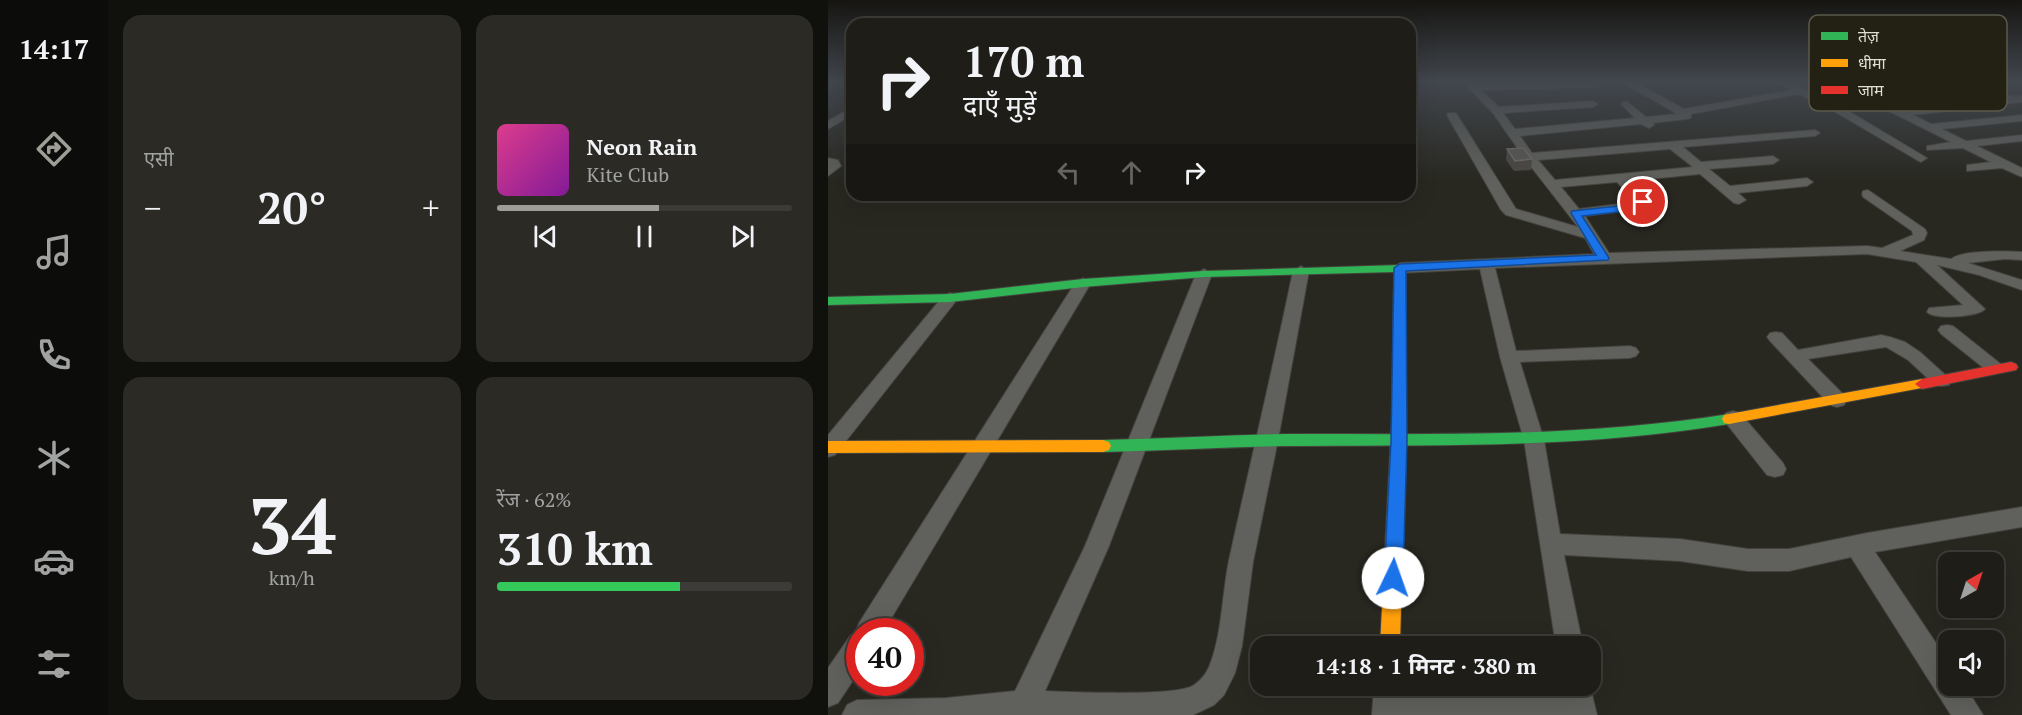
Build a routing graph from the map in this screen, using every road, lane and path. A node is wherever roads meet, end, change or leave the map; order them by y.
1 (844, 115) edge
2 (1452, 115) dead end
3 (1500, 115) edge
4 (1638, 115) edge
5 (1687, 115) edge
6 (1849, 115) edge
7 (1905, 115) edge
8 (2022, 118) edge
9 (1644, 121) junction
10 (828, 126) edge
11 (1929, 127) junction
12 (1512, 133) junction
13 (1815, 133) dead end
14 (2022, 138) edge
15 (1964, 144) junction
16 (1673, 145) junction
17 (1931, 148) dead end
18 (1529, 157) junction
19 (1921, 158) dead end
20 (1773, 160) dead end
21 (828, 162) edge
22 (2022, 162) edge
23 (2003, 164) junction
24 (1702, 168) junction
25 (1971, 168) dead end
26 (828, 172) edge
27 (2022, 173) edge
28 (1620, 178) junction
29 (1807, 182) dead end
30 (1552, 184) junction
31 (1727, 190) junction
32 (1868, 194) dead end
33 (1739, 200) dead end
34 (1576, 213) junction
35 (1589, 235) junction
36 (1887, 251) junction
37 (2022, 256) edge
38 (1919, 257) junction
39 (1604, 258) junction
40 (1944, 262) junction
41 (1487, 265) junction
42 (1400, 268) junction
43 (1301, 271) junction
44 (1204, 274) junction
45 (1083, 283) junction
46 (2022, 285) edge
47 (950, 298) junction
48 (829, 302) edge
49 (1935, 312) dead end
50 (1947, 330) dead end
51 (1776, 337) dead end
52 (1630, 352) dead end
53 (1795, 356) junction
54 (1509, 357) junction
55 (2004, 368) joint
56 (1942, 380) junction
57 (1837, 400) junction
58 (1733, 418) junction
59 (1268, 440) junction
60 (1534, 440) junction
61 (1399, 441) junction
62 (982, 445) junction
63 (1134, 446) junction
64 (829, 448) edge
65 (1775, 469) dead end
66 (2022, 517) edge
67 (1550, 544) junction
68 (1857, 546) junction
69 (877, 618) edge
70 (1390, 636) edge
71 (1567, 636) edge
72 (846, 666) edge
73 (828, 693) edge
74 (1388, 702) edge
75 (1579, 703) edge
76 (1024, 705) junction
77 (1095, 712) edge
78 (857, 715) edge
79 (1968, 715) edge

1 - 10 street
2 - 35 street
3 - 12 street
4 - 9 street
5 - 9 street
6 - 19 street
7 - 11 street
8 - 11 street
9 - 12 street
9 - 16 street
11 - 15 street
12 - 18 street
13 - 16 street
14 - 15 street
15 - 17 street
15 - 23 street
16 - 18 street
16 - 24 street
18 - 30 street
20 - 24 street
21 - 26 street
22 - 23 street
23 - 25 street
23 - 27 street
24 - 28 street
24 - 31 street
28 - 30 street
28 - 34 street
29 - 31 street
30 - 34 street
31 - 33 street
32 - 36 street
34 - 35 street
35 - 39 street
36 - 38 street
36 - 39 street
37 - 40 street
38 - 40 street
38 - 49 street
39 - 41 street
40 - 46 street
41 - 42 street
41 - 54 street
42 - 43 street
42 - 61 street
43 - 44 street
43 - 59 street
44 - 45 street
44 - 63 street
45 - 47 street
45 - 62 street
47 - 48 street
47 - 64 street
50 - 55 street
51 - 53 street
52 - 54 street
53 - 56 street
53 - 57 street
54 - 60 street
55 - 56 street
56 - 57 street
57 - 58 street
58 - 60 street
58 - 65 street
59 - 61 street
59 - 63 street
59 - 77 street
60 - 61 street
60 - 67 street
61 - 70 street
62 - 63 street
62 - 64 street
62 - 69 street
63 - 76 street
66 - 68 street
67 - 68 street
67 - 71 street
68 - 79 street
72 - 73 street
74 - 75 street
76 - 77 street
76 - 78 street

